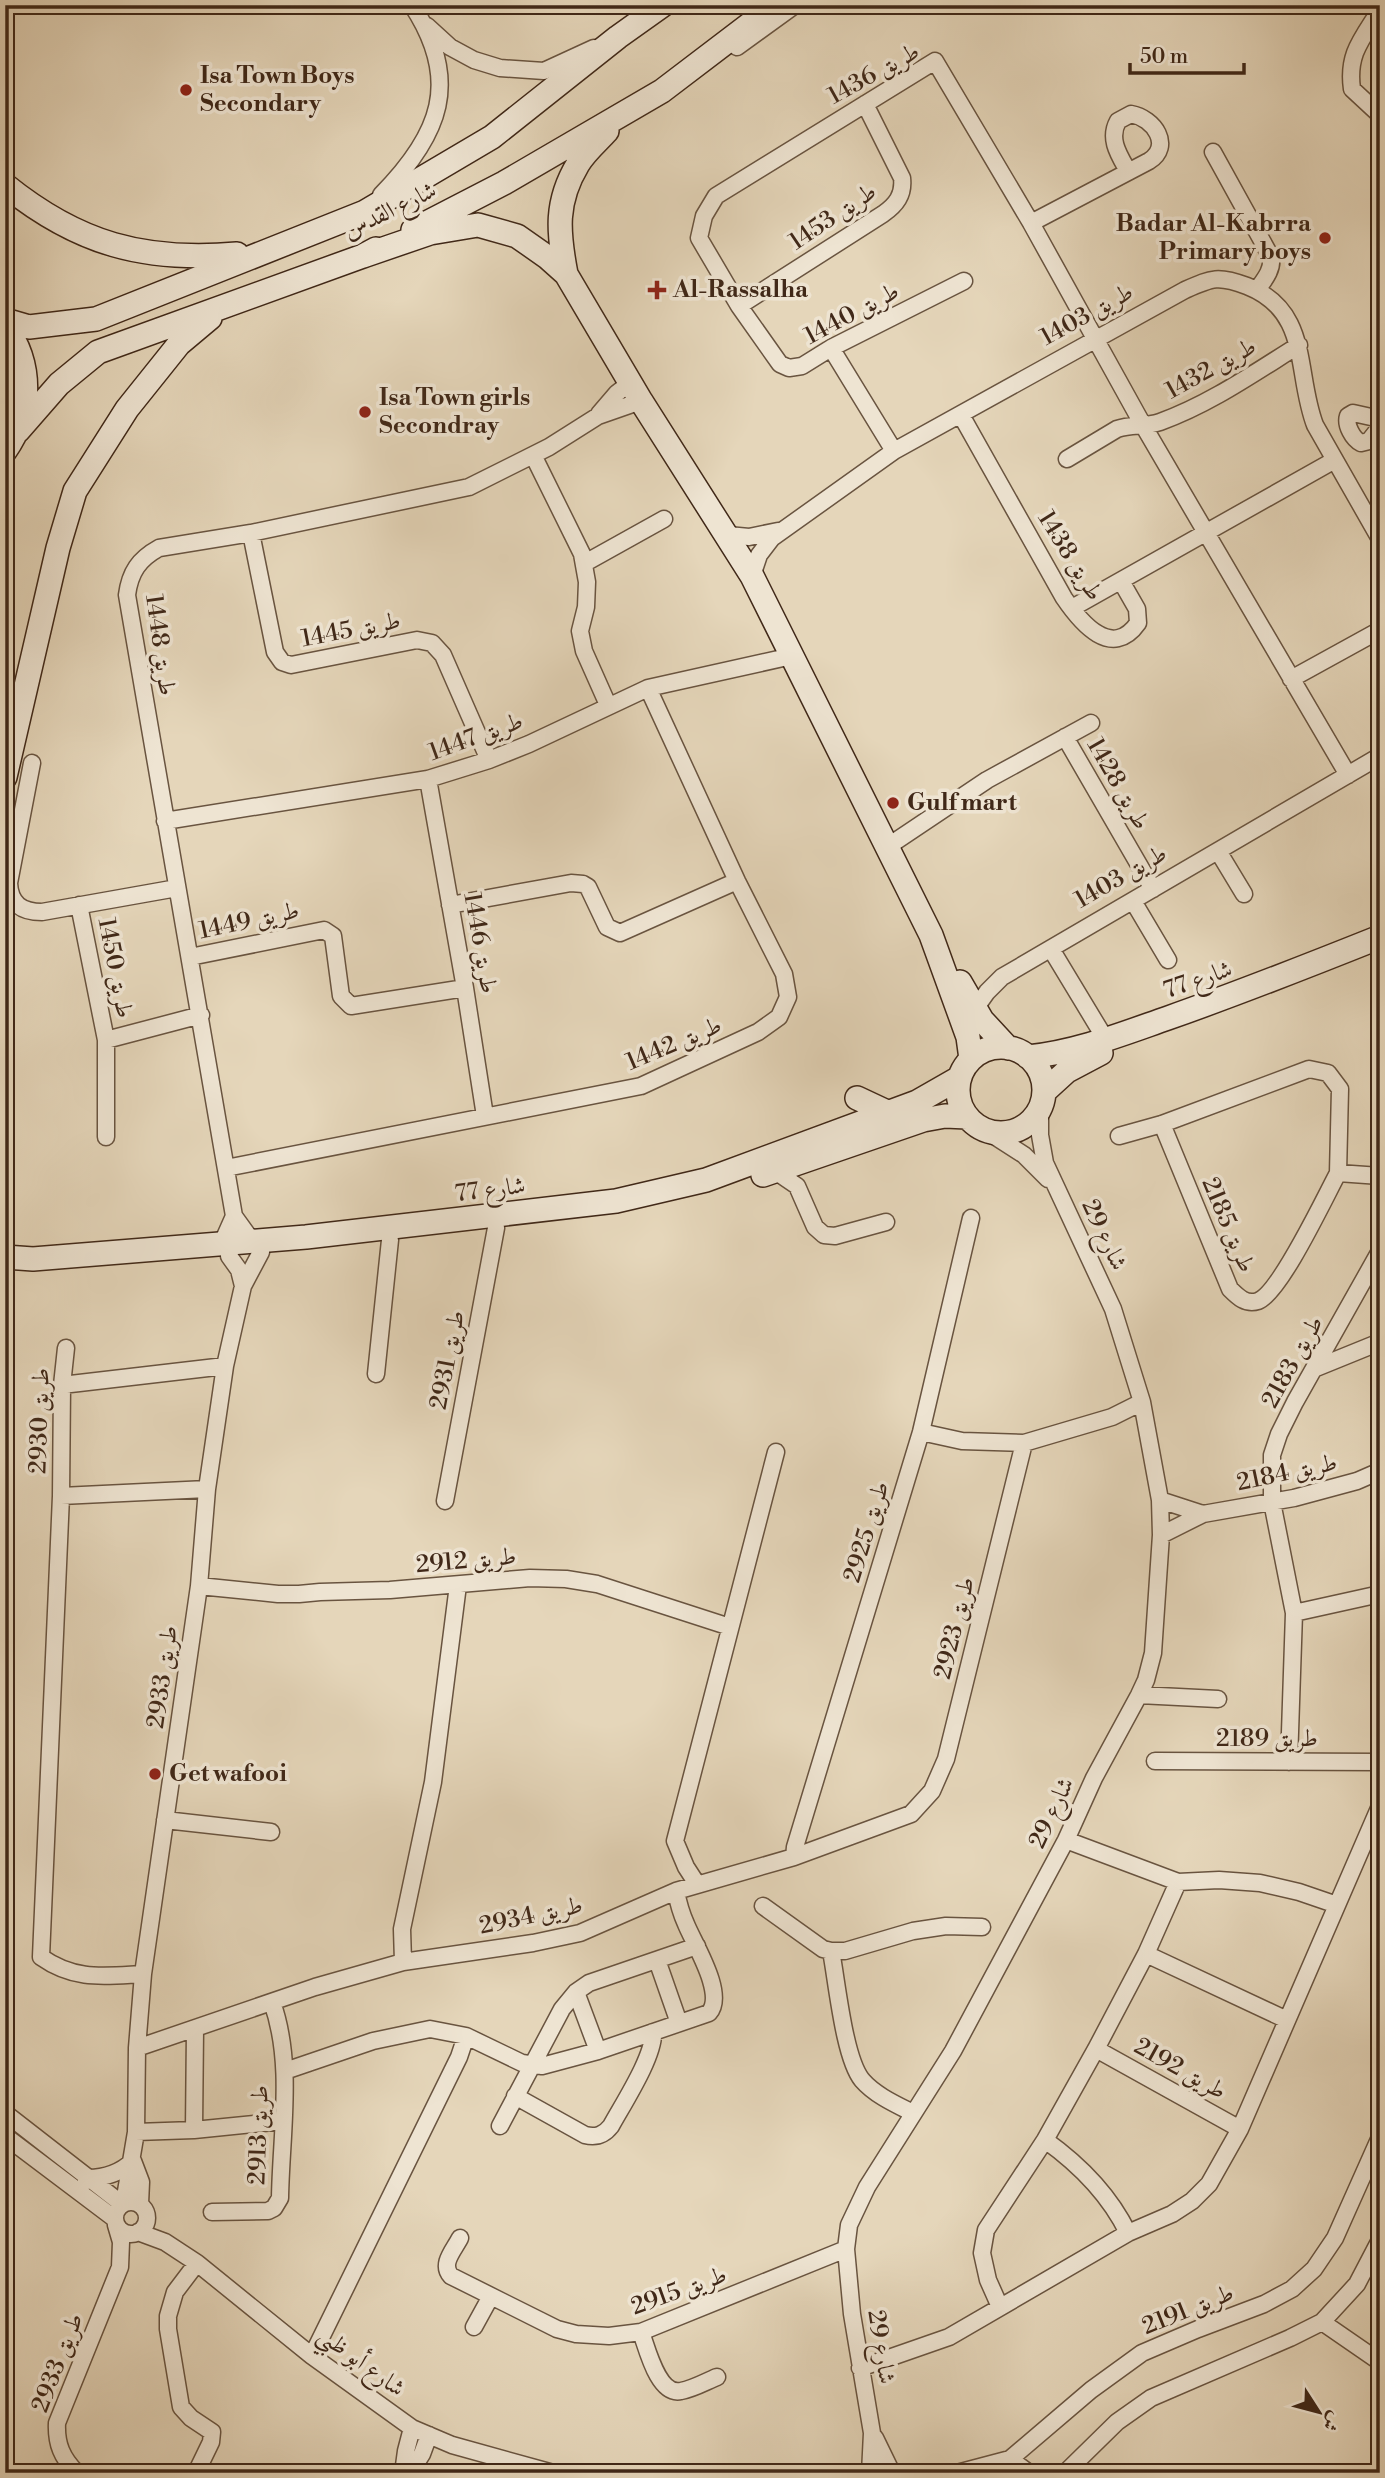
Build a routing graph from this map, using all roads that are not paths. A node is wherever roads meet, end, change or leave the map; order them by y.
1 (412, 5) edge
2 (663, 5) edge
3 (775, 5) edge
4 (795, 5) edge
5 (1380, 10) edge
6 (425, 25) junction
7 (618, 37) junction
8 (705, 59) junction
9 (864, 104) junction
10 (622, 114) junction
11 (1380, 115) edge
12 (1213, 152) dead end
13 (1128, 171) dead end
14 (5, 185) edge
15 (365, 212) junction
16 (1031, 223) junction
17 (699, 238) joint
18 (278, 245) junction
19 (363, 256) junction
20 (566, 274) junction
21 (964, 281) dead end
22 (1257, 290) junction
23 (739, 306) junction
24 (222, 308) junction
25 (5, 320) edge
26 (5, 326) edge
27 (1097, 340) junction
28 (1299, 345) junction
29 (831, 348) junction
30 (635, 392) junction
31 (961, 415) junction
32 (1380, 419) edge
33 (1143, 425) junction
34 (1380, 427) edge
35 (18, 431) junction
36 (5, 451) edge
37 (894, 451) junction
38 (533, 455) junction
39 (1067, 459) dead end
40 (1334, 461) junction
41 (664, 519) dead end
42 (781, 530) junction
43 (251, 533) junction
44 (1206, 533) junction
45 (728, 535) junction
46 (1380, 539) edge
47 (584, 563) junction
48 (752, 576) junction
49 (1121, 581) junction
50 (1072, 608) junction
51 (1380, 629) edge
52 (792, 656) junction
53 (1291, 679) junction
54 (648, 688) junction
55 (608, 705) junction
56 (1091, 723) dead end
57 (1065, 737) junction
58 (489, 760) junction
59 (1378, 761) edge
60 (32, 764) dead end
61 (1348, 775) junction
62 (5, 777) edge
63 (428, 779) junction
64 (165, 821) junction
65 (887, 847) junction
66 (1218, 851) junction
67 (737, 881) junction
68 (177, 888) junction
69 (1153, 889) junction
70 (1244, 894) dead end
71 (1133, 901) junction
72 (79, 905) junction
73 (450, 905) junction
74 (931, 935) junction
75 (1380, 937) edge
76 (1051, 949) junction
77 (1380, 953) edge
78 (190, 957) junction
79 (1168, 960) dead end
80 (1002, 977) junction
81 (960, 982) junction
82 (465, 988) junction
83 (975, 1009) junction
84 (201, 1015) junction
85 (106, 1040) junction
86 (1106, 1040) junction
87 (1018, 1052) junction
88 (965, 1069) junction
89 (857, 1098) dead end
90 (1042, 1099) junction
91 (889, 1113) junction
92 (485, 1116) junction
93 (976, 1124) junction
94 (1162, 1124) junction
95 (1119, 1136) dead end
96 (106, 1137) dead end
97 (807, 1161) junction
98 (226, 1168) junction
99 (775, 1171) junction
100 (1338, 1173) junction
101 (1380, 1176) edge
102 (797, 1186) junction
103 (1056, 1189) junction
104 (234, 1216) junction
105 (971, 1218) dead end
106 (886, 1222) dead end
107 (496, 1228) junction
108 (390, 1240) junction
109 (256, 1246) junction
110 (225, 1250) junction
111 (1380, 1251) edge
112 (5, 1257) edge
113 (5, 1272) edge
114 (243, 1286) junction
115 (1380, 1342) edge
116 (66, 1348) dead end
117 (225, 1366) junction
118 (1315, 1368) junction
119 (376, 1374) dead end
120 (62, 1385) junction
121 (1142, 1402) junction
122 (921, 1432) junction
123 (1024, 1443) junction
124 (776, 1452) dead end
125 (1380, 1471) edge
126 (207, 1489) junction
127 (61, 1496) junction
128 (1160, 1500) junction
129 (445, 1501) dead end
130 (1272, 1502) junction
131 (1203, 1514) junction
132 (1161, 1535) junction
133 (457, 1585) junction
134 (199, 1586) junction
135 (1380, 1594) edge
136 (1294, 1613) junction
137 (730, 1627) junction
138 (1139, 1695) junction
139 (1218, 1699) dead end
140 (1155, 1761) dead end
141 (1289, 1762) junction
142 (1380, 1764) edge
143 (1380, 1806) edge
144 (911, 1814) joint
145 (165, 1820) junction
146 (271, 1832) dead end
147 (1066, 1840) junction
148 (794, 1857) junction
149 (1178, 1882) junction
150 (697, 1884) junction
151 (676, 1891) junction
152 (1337, 1905) junction
153 (763, 1906) dead end
154 (982, 1927) dead end
155 (697, 1946) junction
156 (831, 1951) junction
157 (1146, 1954) junction
158 (657, 1960) junction
159 (403, 1962) junction
160 (143, 1974) junction
161 (576, 1992) junction
162 (272, 2002) junction
163 (1287, 2020) junction
164 (679, 2023) junction
165 (195, 2029) junction
166 (653, 2032) junction
167 (466, 2036) junction
168 (137, 2048) junction
169 (1097, 2049) junction
170 (598, 2051) junction
171 (530, 2065) junction
172 (285, 2071) junction
173 (515, 2096) junction
174 (5, 2113) edge
175 (913, 2113) junction
176 (283, 2121) junction
177 (500, 2126) dead end
178 (1240, 2129) junction
179 (194, 2130) junction
180 (136, 2132) junction
181 (5, 2136) edge
182 (1380, 2137) edge
183 (1045, 2140) junction
184 (133, 2161) junction
185 (83, 2184) junction
186 (123, 2211) junction
187 (212, 2212) dead end
188 (141, 2228) junction
189 (1128, 2233) junction
190 (460, 2238) dead end
191 (1380, 2240) edge
192 (846, 2249) junction
193 (197, 2263) junction
194 (120, 2267) junction
195 (491, 2296) junction
196 (1000, 2306) junction
197 (1322, 2322) junction
198 (474, 2327) dead end
199 (641, 2332) junction
200 (312, 2356) junction
201 (1380, 2362) edge
202 (860, 2368) junction
203 (717, 2378) dead end
204 (412, 2428) junction
205 (872, 2433) junction
206 (429, 2435) junction
207 (1010, 2459) junction
208 (495, 2466) edge
209 (77, 2473) edge
210 (196, 2473) edge
211 (403, 2473) edge
212 (410, 2473) edge
213 (553, 2473) edge
214 (870, 2473) edge
215 (892, 2473) edge
216 (957, 2473) edge
217 (1029, 2473) edge
218 (1065, 2473) edge

1 - 6 street
2 - 7 street, شارع القدس
3 - 8 street, شارع القدس
4 - 8 street
5 - 11 street
6 - 7 street
6 - 15 street
7 - 15 street, شارع القدس
8 - 10 street, شارع القدس
9 - 16 street, طريق 1436
9 - 17 street, طريق 1436
9 - 23 street, طريق 1453
10 - 19 street, شارع القدس
10 - 20 street
12 - 22 street
13 - 16 street
14 - 18 street
15 - 18 street, شارع القدس
16 - 27 street, طريق 1436
17 - 23 street, طريق 1440
18 - 25 street, شارع القدس
19 - 20 street
19 - 24 street, شارع القدس
20 - 30 street
21 - 29 street, طريق 1440
22 - 27 street, طريق 1403
22 - 28 street, طريق 1403
23 - 29 street, طريق 1440
24 - 35 street, شارع القدس
24 - 62 street
26 - 35 street
27 - 31 street, طريق 1403
27 - 33 street, طريق 1436
28 - 33 street, طريق 1432
28 - 40 street, طريق 1403
29 - 37 street
30 - 38 street, طريق 1448
30 - 45 street
31 - 37 street, طريق 1403
31 - 50 street, طريق 1438
32 - 34 street
33 - 39 street, طريق 1432
33 - 44 street, طريق 1432
35 - 36 street
37 - 42 street, طريق 1403
38 - 43 street, طريق 1448
38 - 47 street
40 - 44 street
40 - 46 street, طريق 1403
41 - 47 street
42 - 45 street, طريق 1403
42 - 48 street, طريق 1403
43 - 58 street, طريق 1445
43 - 64 street, طريق 1448
44 - 49 street
44 - 53 street, طريق 1432
45 - 48 street
47 - 55 street
48 - 52 street
49 - 50 street
49 - 50 street, طريق 1438
51 - 53 street
52 - 54 street, طريق 1447
52 - 65 street
53 - 61 street, طريق 1432
54 - 55 street, طريق 1447
54 - 67 street, طريق 1442
55 - 58 street, طريق 1447
56 - 57 street
57 - 65 street
57 - 69 street, طريق 1428
58 - 63 street, طريق 1447
59 - 61 street, طريق 1403
60 - 72 street, طريق 1450
61 - 66 street, طريق 1403
63 - 64 street, طريق 1447
63 - 73 street, طريق 1446
64 - 68 street, طريق 1448
65 - 74 street
66 - 69 street, طريق 1403
66 - 70 street
67 - 73 street
67 - 92 street, طريق 1442
68 - 72 street, طريق 1450
68 - 78 street, طريق 1448
69 - 71 street, طريق 1403
71 - 76 street, طريق 1403
71 - 79 street
72 - 85 street, طريق 1450
73 - 82 street, طريق 1446
74 - 81 street
74 - 88 street
75 - 86 street, شارع 77
76 - 80 street, طريق 1403
76 - 86 street
77 - 90 street, شارع 77
78 - 82 street, طريق 1449
78 - 84 street, طريق 1448
80 - 81 street, طريق 1403
80 - 83 street, طريق 1403
81 - 83 street
82 - 92 street, طريق 1446
83 - 87 street
84 - 85 street, طريق 1450
84 - 98 street, طريق 1448
85 - 96 street, طريق 1450
86 - 87 street, شارع 77
87 - 88 street
87 - 90 street
88 - 91 street, شارع 77
88 - 93 street
89 - 91 street
90 - 93 street
90 - 103 street, شارع 29
91 - 109 street, شارع 77
92 - 98 street, طريق 1442
93 - 97 street, شارع 77
93 - 103 street, شارع 29
94 - 95 street, طريق 2185
94 - 100 street, طريق 2185
94 - 100 street, طريق 2185
97 - 99 street, شارع 77
97 - 102 street
98 - 104 street, طريق 1448
99 - 102 street
99 - 107 street, شارع 77
100 - 101 street
102 - 106 street
103 - 121 street, شارع 29
104 - 109 street, طريق 1448
104 - 110 street
105 - 122 street, طريق 2925
107 - 108 street, شارع 77
107 - 129 street, طريق 2931
108 - 109 street, شارع 77
108 - 119 street
109 - 110 street, شارع 77
109 - 114 street, طريق 2933
110 - 112 street, شارع 77
110 - 113 street, شارع 77
110 - 114 street
111 - 118 street, طريق 2183
114 - 117 street, طريق 2933
115 - 118 street
116 - 120 street, طريق 2930
117 - 120 street
117 - 126 street, طريق 2933
118 - 130 street, طريق 2183
120 - 127 street, طريق 2930
121 - 123 street
121 - 128 street, شارع 29
122 - 123 street
122 - 148 street, طريق 2925
123 - 144 street, طريق 2923
124 - 137 street
125 - 130 street, طريق 2184
126 - 127 street, طريق 2930
126 - 134 street, طريق 2933
127 - 160 street, طريق 2930
128 - 131 street, طريق 2184
128 - 132 street, شارع 29
130 - 131 street, طريق 2184
130 - 136 street, طريق 2183
131 - 132 street, طريق 2184
132 - 138 street, شارع 29
133 - 134 street, طريق 2912
133 - 137 street, طريق 2912
133 - 159 street
134 - 145 street, طريق 2933
135 - 136 street
136 - 141 street, طريق 2183
137 - 150 street
138 - 139 street
138 - 147 street, شارع 29
140 - 141 street, طريق 2189
141 - 142 street, طريق 2189
143 - 152 street, طريق 2192
144 - 148 street, طريق 2934
145 - 146 street
145 - 160 street, طريق 2933
147 - 149 street
147 - 175 street, شارع 29
148 - 150 street, طريق 2934
149 - 152 street
149 - 157 street, طريق 2192
150 - 151 street, طريق 2934
151 - 155 street
151 - 159 street, طريق 2934
152 - 163 street, طريق 2192
153 - 156 street
154 - 156 street
155 - 158 street
155 - 164 street
156 - 175 street
157 - 163 street
157 - 169 street, طريق 2192
158 - 161 street
158 - 164 street
159 - 162 street, طريق 2934
160 - 168 street, طريق 2933
161 - 170 street
161 - 171 street
162 - 165 street, طريق 2934
162 - 172 street, طريق 2913
163 - 178 street, طريق 2192
164 - 166 street
165 - 168 street, طريق 2934
165 - 179 street
166 - 170 street
166 - 173 street
167 - 171 street
167 - 172 street
167 - 200 street
168 - 180 street, طريق 2933
169 - 178 street, طريق 2192
169 - 183 street, طريق 2192
170 - 171 street
171 - 173 street
172 - 176 street, طريق 2913
173 - 177 street
174 - 185 street
175 - 192 street, شارع 29
176 - 179 street
176 - 187 street, طريق 2913
178 - 189 street, طريق 2192
179 - 180 street
180 - 184 street, طريق 2933
181 - 185 street
182 - 207 street, طريق 2191
183 - 189 street
183 - 196 street, طريق 2192
184 - 185 street
184 - 186 street, طريق 2933
185 - 186 street
186 - 188 street
186 - 188 street, شارع أبو ظبي
186 - 194 street, طريق 2933
188 - 193 street, شارع أبو ظبي
188 - 194 street, طريق 2933
189 - 196 street, طريق 2192
190 - 195 street, طريق 2915
191 - 197 street
192 - 199 street, طريق 2915
192 - 202 street, شارع 29
193 - 200 street, شارع أبو ظبي
193 - 210 street
194 - 209 street, طريق 2933
195 - 198 street
195 - 199 street, طريق 2915
196 - 202 street, طريق 2192
197 - 201 street
197 - 218 street
199 - 203 street
200 - 204 street, شارع أبو ظبي
202 - 205 street, شارع 29
204 - 206 street, شارع أبو ظبي
204 - 211 street
205 - 214 street, شارع 29
205 - 215 street, شارع 29
206 - 208 street, شارع أبو ظبي
206 - 212 street
207 - 216 street, طريق 2191
207 - 217 street
208 - 213 street, شارع أبو ظبي

